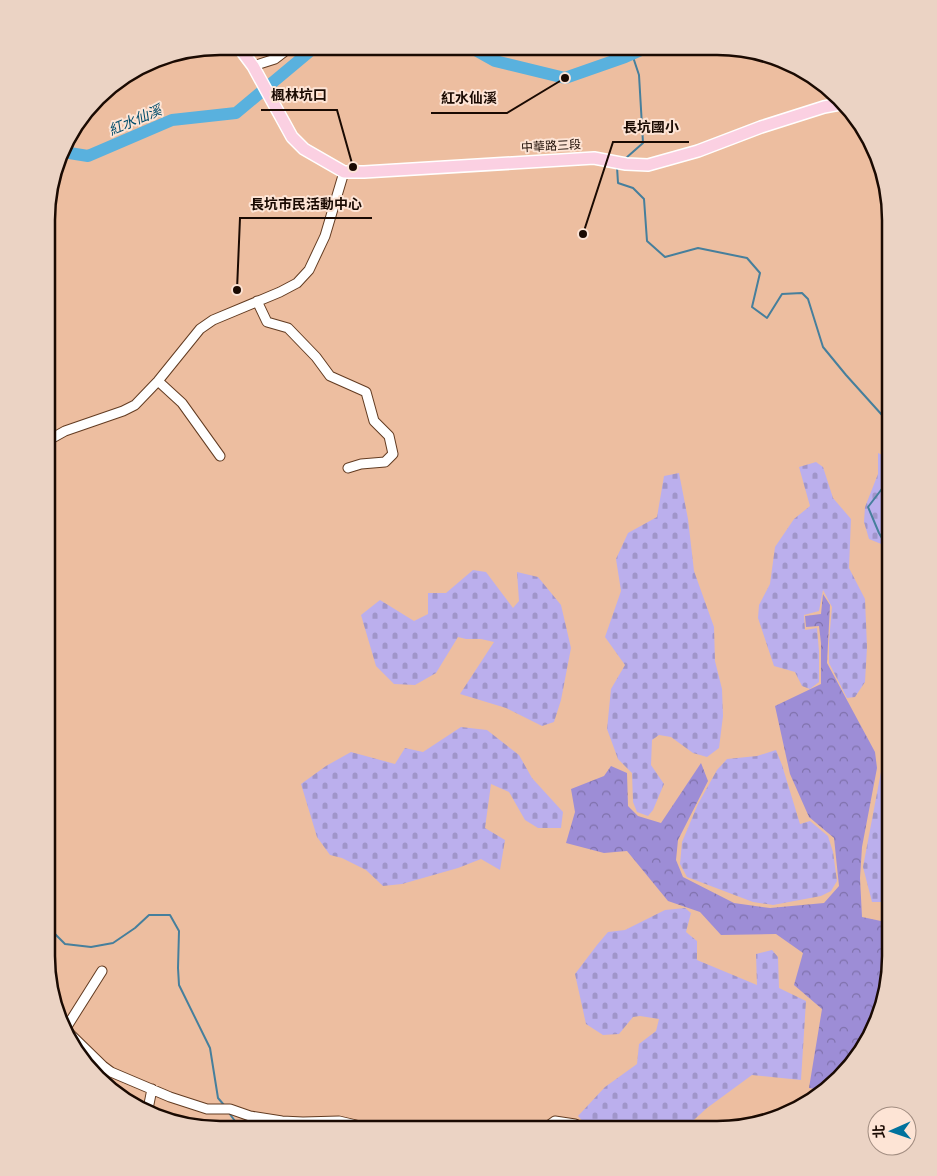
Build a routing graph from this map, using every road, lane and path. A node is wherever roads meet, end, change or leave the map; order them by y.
1 (245, 55) edge
2 (280, 55) edge
3 (254, 68) junction
4 (836, 105) edge
5 (344, 172) junction
6 (257, 301) junction
7 (158, 381) junction
8 (55, 436) edge
9 (220, 456) dead end
10 (348, 468) dead end
11 (102, 971) dead end
12 (70, 1023) edge
13 (81, 1044) edge
14 (152, 1089) junction
15 (149, 1104) edge
16 (290, 1121) edge

1 - 3 main road
2 - 3 street
3 - 5 main road
4 - 5 main road, 中華路三段
5 - 6 street
6 - 7 street
6 - 10 street
7 - 8 street
7 - 9 street
11 - 12 street
13 - 14 street
14 - 15 street
14 - 16 street

